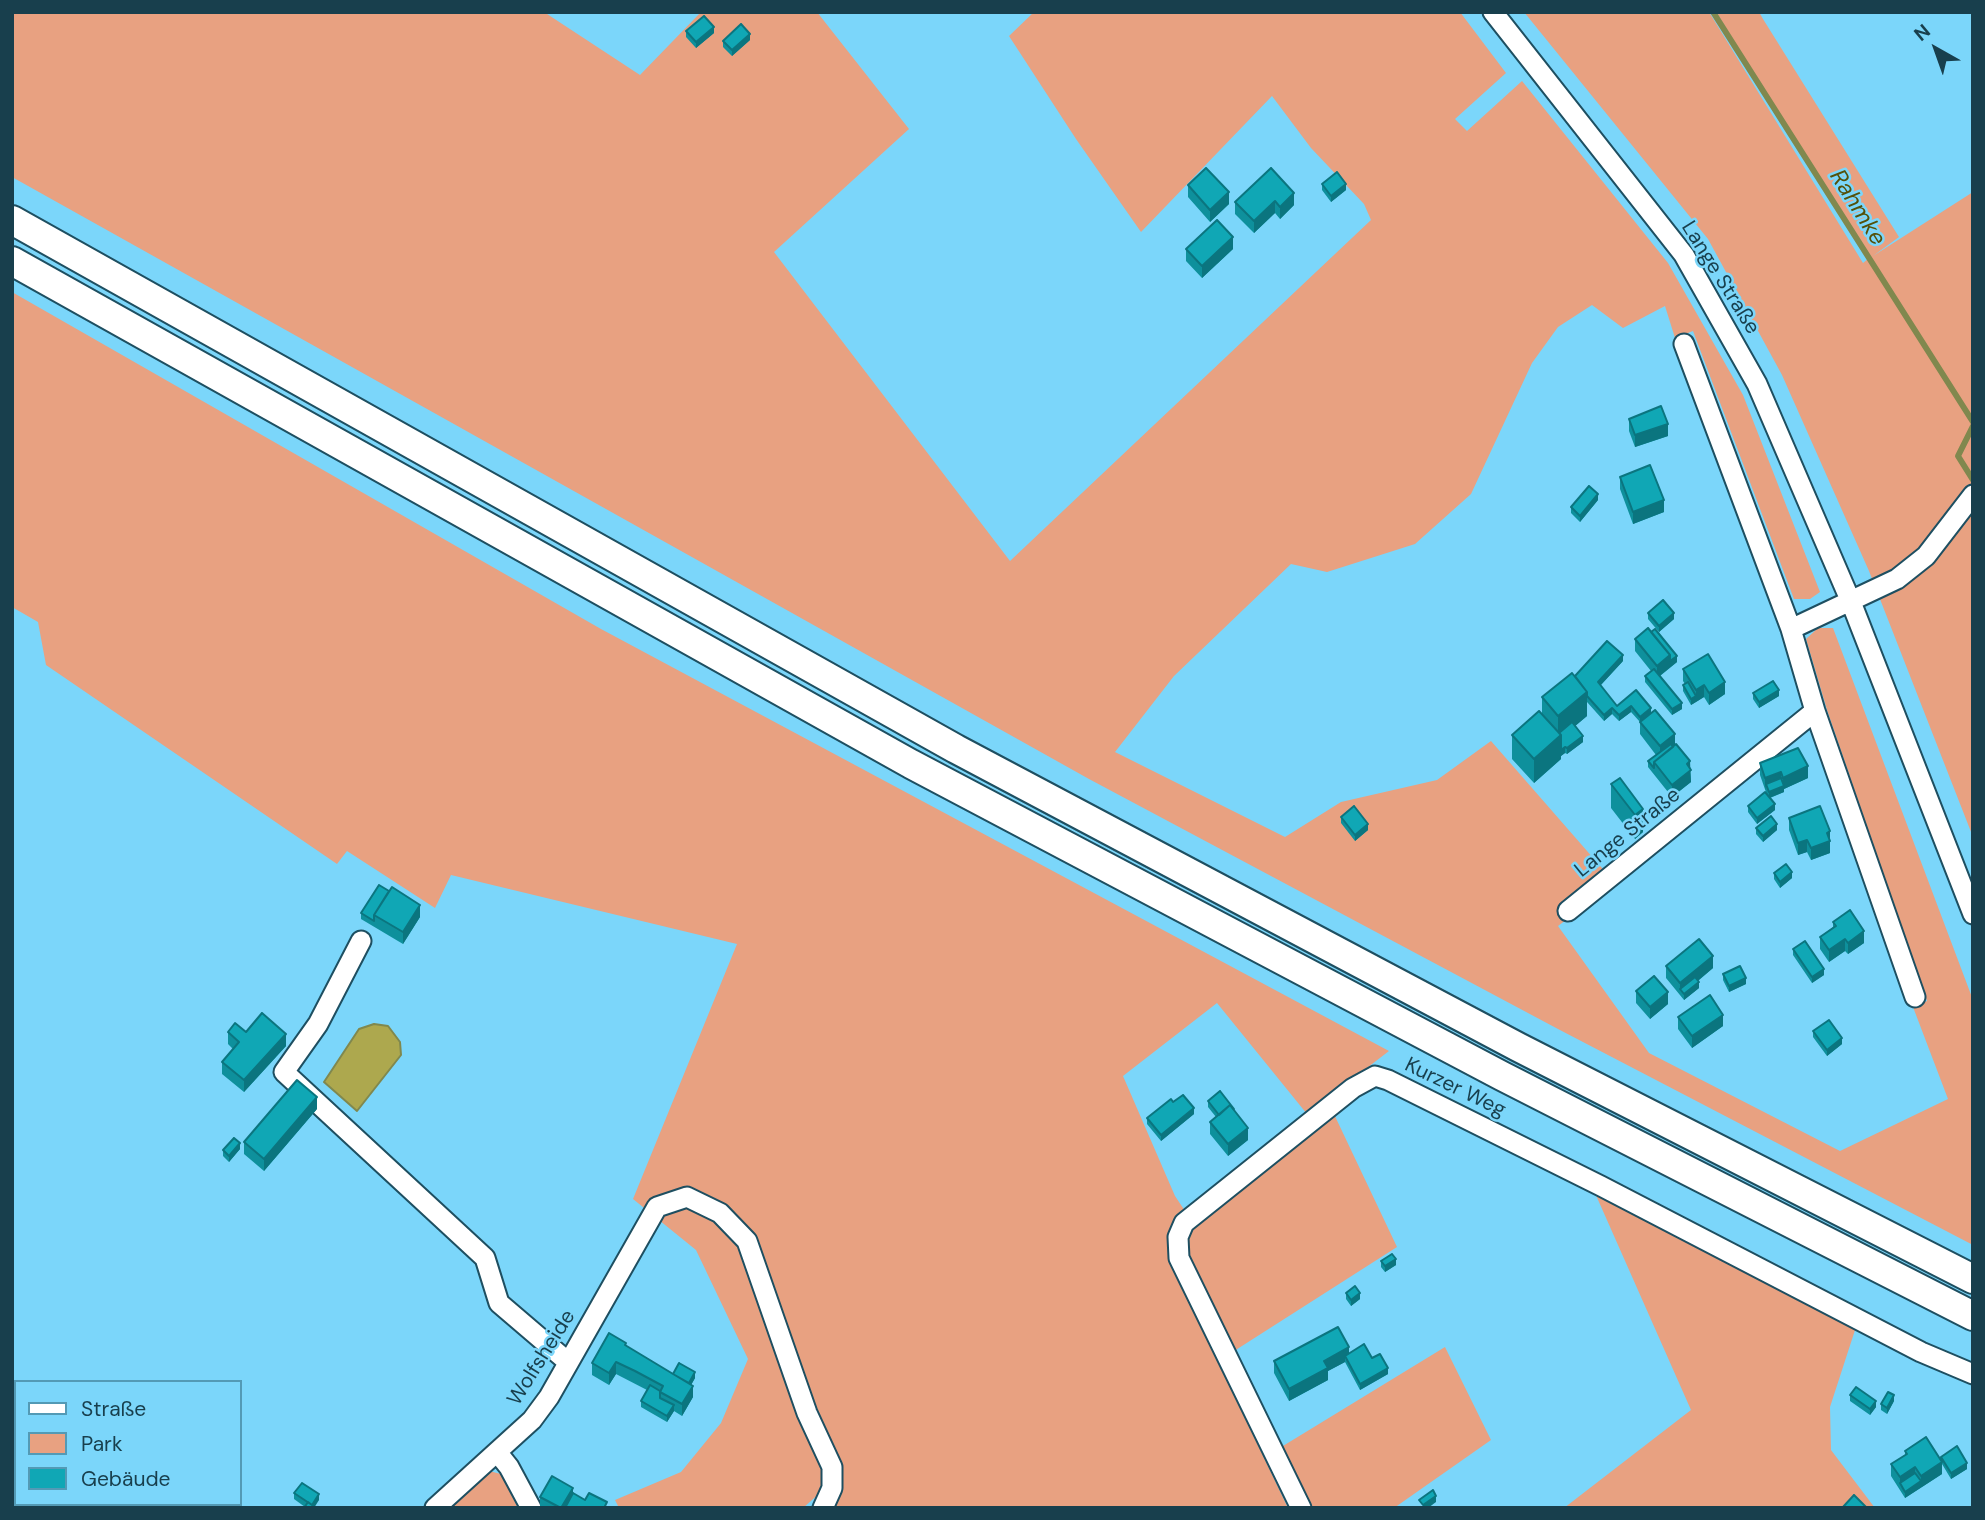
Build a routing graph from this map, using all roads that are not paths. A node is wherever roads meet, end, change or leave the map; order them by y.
1 (1493, 12) edge
2 (12, 220) edge
3 (12, 261) edge
4 (1684, 344) dead end
5 (1971, 497) edge
6 (1851, 602) junction
7 (1791, 629) junction
8 (1815, 711) junction
9 (1568, 911) dead end
10 (1973, 914) edge
11 (362, 942) dead end
12 (1915, 997) dead end
13 (1973, 1279) edge
14 (1973, 1316) edge
15 (568, 1362) junction
16 (1973, 1374) edge
17 (497, 1452) junction
18 (435, 1508) edge
19 (531, 1508) edge
20 (823, 1508) edge
21 (1301, 1508) edge

1 - 6 street, Lange Straße
2 - 13 highway
3 - 14 highway
4 - 7 street
5 - 6 street
6 - 7 street
6 - 10 street, Lange Straße
7 - 8 street
8 - 9 street, Lange Straße
8 - 12 street
11 - 15 street
15 - 17 street, Wolfsheide
15 - 20 street, Wolfsheide
16 - 21 street, Kurzer Weg
17 - 18 street, Wolfsheide
17 - 19 street

